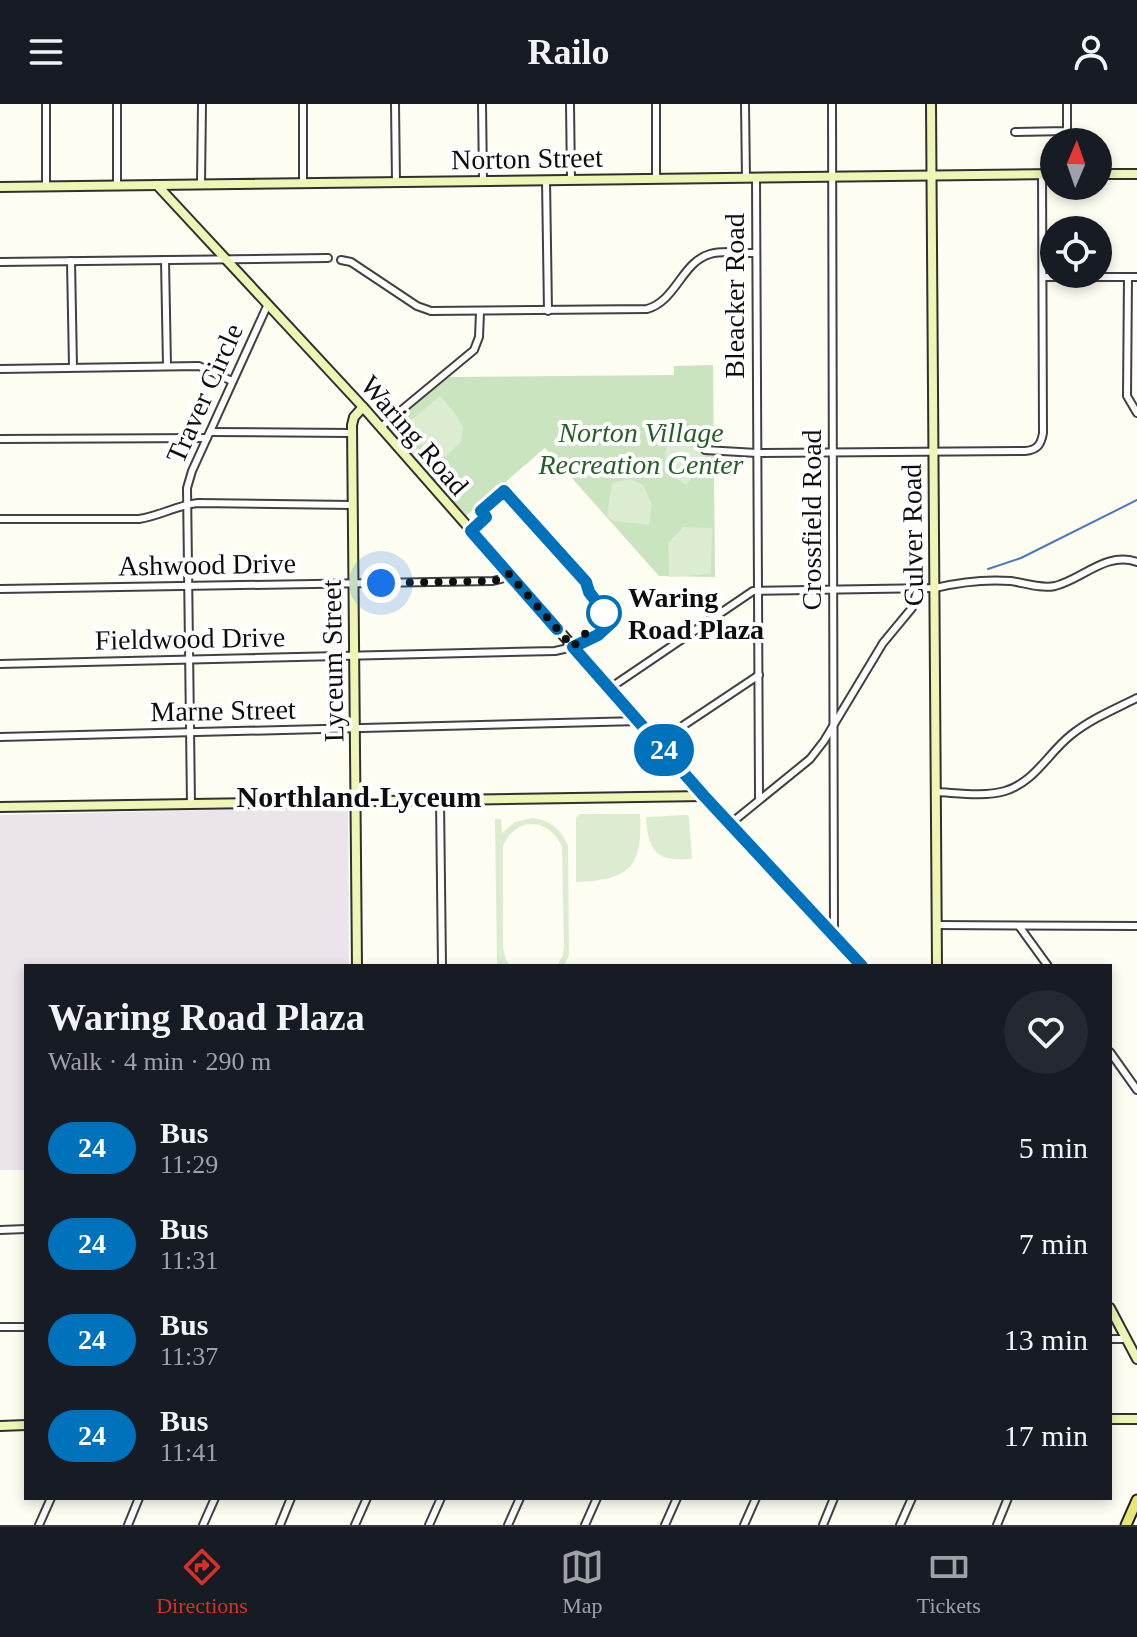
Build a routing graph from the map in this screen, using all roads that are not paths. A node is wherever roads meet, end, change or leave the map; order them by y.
1 (46, 104) edge
2 (117, 104) edge
3 (202, 104) edge
4 (303, 104) edge
5 (395, 104) edge
6 (482, 104) edge
7 (570, 104) edge
8 (656, 104) edge
9 (745, 104) edge
10 (832, 104) edge
11 (931, 104) edge
12 (1067, 104) edge
13 (1015, 132) dead end
14 (1112, 174) edge
15 (1137, 174) edge
16 (933, 175) junction
17 (1040, 175) edge
18 (832, 177) junction
19 (751, 178) junction
20 (656, 179) junction
21 (546, 180) junction
22 (571, 180) junction
23 (483, 181) junction
24 (396, 182) junction
25 (303, 183) junction
26 (201, 184) junction
27 (117, 185) junction
28 (157, 185) junction
29 (46, 186) junction
30 (0, 187) edge
31 (755, 253) junction
32 (328, 258) dead end
33 (224, 259) junction
34 (165, 260) junction
35 (341, 260) dead end
36 (71, 261) junction
37 (0, 262) edge
38 (1112, 277) edge
39 (1128, 277) junction
40 (1137, 277) edge
41 (1043, 288) edge
42 (268, 304) junction
43 (548, 311) junction
44 (480, 312) junction
45 (167, 366) junction
46 (73, 367) junction
47 (0, 369) edge
48 (232, 381) junction
49 (363, 407) junction
50 (1137, 413) edge
51 (381, 427) junction
52 (352, 433) junction
53 (208, 435) junction
54 (0, 439) edge
55 (705, 450) dead end
56 (833, 451) junction
57 (933, 451) junction
58 (757, 453) junction
59 (186, 504) junction
60 (353, 505) junction
61 (0, 519) edge
62 (1137, 562) edge
63 (509, 574) junction
64 (354, 584) junction
65 (188, 586) junction
66 (918, 588) junction
67 (935, 588) junction
68 (0, 589) edge
69 (834, 589) junction
70 (758, 590) junction
71 (573, 647) junction
72 (355, 657) junction
73 (189, 660) junction
74 (0, 664) edge
75 (759, 675) junction
76 (610, 688) junction
77 (1137, 698) edge
78 (640, 721) junction
79 (834, 723) junction
80 (355, 729) junction
81 (190, 733) junction
82 (0, 737) edge
83 (657, 743) junction
84 (936, 792) junction
85 (704, 796) junction
86 (759, 798) junction
87 (440, 800) junction
88 (356, 802) junction
89 (191, 805) junction
90 (0, 807) edge
91 (730, 824) junction
92 (936, 925) junction
93 (1019, 926) junction
94 (1137, 926) edge
95 (834, 936) junction
96 (357, 964) edge
97 (442, 964) edge
98 (860, 964) edge
99 (937, 964) edge
100 (1047, 964) edge
101 (1112, 1055) edge
102 (1137, 1090) edge
103 (24, 1229) edge
104 (0, 1230) edge
105 (1112, 1312) edge
106 (0, 1327) edge
107 (24, 1327) edge
108 (1112, 1339) edge
109 (1126, 1339) junction
110 (1137, 1359) edge
111 (1112, 1419) edge
112 (1137, 1419) edge
113 (24, 1425) edge
114 (0, 1426) edge
115 (50, 1500) edge
116 (138, 1500) edge
117 (214, 1500) edge
118 (290, 1500) edge
119 (366, 1500) edge
120 (440, 1500) edge
121 (519, 1500) edge
122 (596, 1500) edge
123 (676, 1500) edge
124 (755, 1500) edge
125 (833, 1500) edge
126 (911, 1500) edge
127 (1007, 1500) edge
128 (1137, 1500) edge
129 (39, 1525) edge
130 (128, 1525) edge
131 (203, 1525) edge
132 (280, 1525) edge
133 (355, 1525) edge
134 (429, 1525) edge
135 (508, 1525) edge
136 (585, 1525) edge
137 (665, 1525) edge
138 (744, 1525) edge
139 (823, 1525) edge
140 (900, 1525) edge
141 (997, 1525) edge
142 (1126, 1525) edge

1 - 29 street
2 - 27 street
3 - 26 street
4 - 25 street
5 - 24 street
6 - 23 street
7 - 22 street
8 - 20 street
9 - 19 street, Bleacker Road
10 - 18 street, Crossfield Road
11 - 16 street, Culver Road
12 - 13 street
14 - 15 street
16 - 17 street, Norton Street
16 - 18 street, Norton Street
16 - 57 street, Culver Road
18 - 19 street, Norton Street
18 - 56 street, Crossfield Road
19 - 20 street, Norton Street
19 - 31 street, Bleacker Road
20 - 22 street, Norton Street
21 - 22 street, Norton Street
21 - 23 street, Norton Street
21 - 43 street
23 - 24 street, Norton Street
24 - 25 street, Norton Street
25 - 26 street, Norton Street
26 - 28 street, Norton Street
27 - 28 street, Norton Street
27 - 29 street, Norton Street
28 - 33 street, Waring Road
29 - 30 street, Norton Street
31 - 43 street
31 - 58 street, Bleacker Road
32 - 33 street
33 - 34 street
33 - 42 street, Waring Road
34 - 36 street
34 - 45 street
35 - 44 street
36 - 37 street
36 - 46 street
38 - 39 street
39 - 40 street
39 - 50 street
41 - 57 street
42 - 48 street, Traver Circle
42 - 49 street, Waring Road
43 - 44 street
44 - 51 street
45 - 46 street
45 - 48 street
46 - 47 street
48 - 53 street, Traver Circle
49 - 51 street, Waring Road
49 - 52 street, Lyceum Street
51 - 63 street, Waring Road
52 - 53 street
52 - 60 street, Lyceum Street
53 - 54 street
53 - 59 street, Traver Circle
55 - 58 street
56 - 57 street
56 - 58 street
56 - 69 street, Crossfield Road
57 - 67 street, Culver Road
58 - 70 street, Bleacker Road
59 - 60 street
59 - 61 street, Traver Circle
59 - 65 street
60 - 64 street, Lyceum Street
62 - 67 street
63 - 64 street, Ashwood Drive
63 - 71 street, Waring Road
64 - 65 street, Ashwood Drive
64 - 72 street, Lyceum Street
65 - 68 street, Ashwood Drive
65 - 73 street
66 - 67 street
66 - 69 street
66 - 79 street
67 - 84 street, Culver Road
69 - 70 street
69 - 79 street, Crossfield Road
70 - 75 street, Bleacker Road
70 - 76 street
71 - 72 street, Fieldwood Drive
71 - 76 street, Waring Road
72 - 73 street, Fieldwood Drive
72 - 80 street, Lyceum Street
73 - 74 street, Fieldwood Drive
73 - 81 street
75 - 83 street
75 - 86 street, Bleacker Road
76 - 78 street, Waring Road
77 - 84 street
78 - 80 street, Marne Street
78 - 83 street, Waring Road
79 - 86 street
79 - 95 street, Crossfield Road
80 - 81 street, Marne Street
80 - 88 street, Lyceum Street
81 - 82 street, Marne Street
81 - 89 street
83 - 85 street, Waring Road
84 - 92 street, Culver Road
85 - 87 street
85 - 91 street, Waring Road
86 - 91 street
87 - 88 street
87 - 97 street
88 - 89 street
88 - 96 street, Lyceum Street
89 - 90 street
91 - 95 street, Waring Road
92 - 93 street
92 - 99 street, Culver Road
93 - 94 street
93 - 100 street
95 - 98 street, Waring Road
101 - 102 street
103 - 104 street
105 - 109 street
106 - 107 street
108 - 109 street
109 - 110 street
111 - 112 street
113 - 114 street
115 - 129 street
116 - 130 street
117 - 131 street
118 - 132 street
119 - 133 street
120 - 134 street
121 - 135 street
122 - 136 street
123 - 137 street
124 - 138 street
125 - 139 street
126 - 140 street
127 - 141 street
128 - 142 main road

